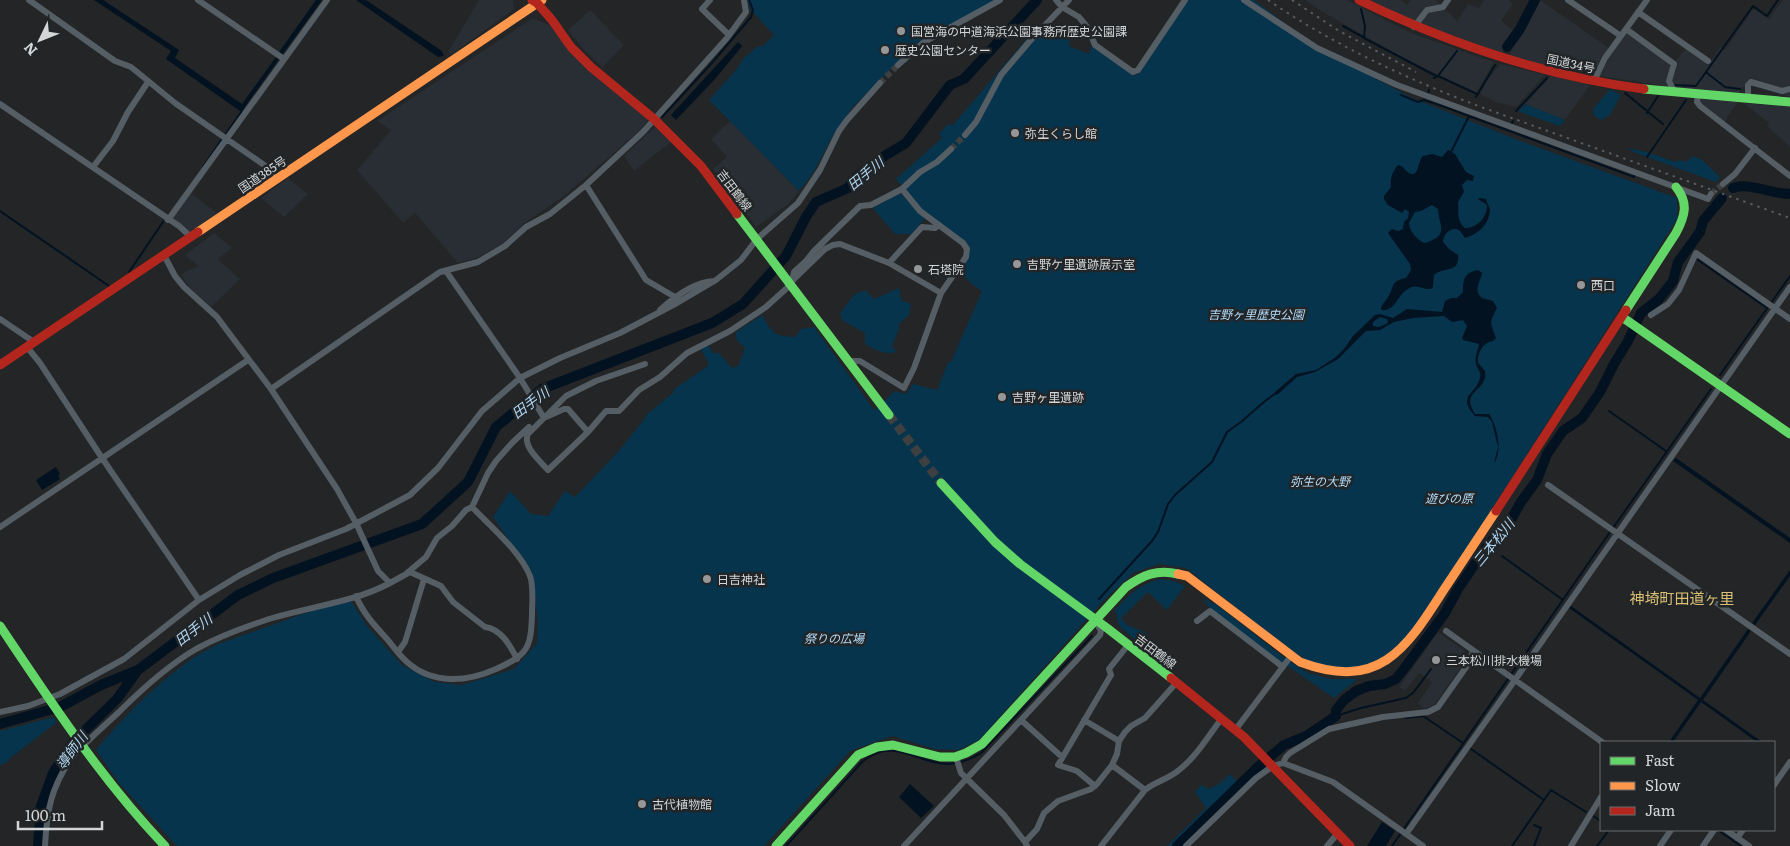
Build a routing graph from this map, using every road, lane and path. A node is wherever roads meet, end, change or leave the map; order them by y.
1 (29, 0) edge
2 (198, 0) edge
3 (327, 0) edge
4 (710, 0) edge
5 (744, 0) edge
6 (1000, 0) edge
7 (1056, 0) edge
8 (1069, 0) edge
9 (1185, 0) edge
10 (1244, 0) edge
11 (1359, 0) edge
12 (1448, 0) edge
13 (1568, 0) edge
14 (1647, 0) edge
15 (537, 1) edge
16 (1062, 7) junction
17 (1638, 12) junction
18 (1414, 27) junction
19 (1626, 29) junction
20 (729, 36) junction
21 (1621, 36) junction
22 (284, 59) junction
23 (1708, 62) dead end
24 (898, 65) tunnel mouth
25 (1594, 81) junction
26 (148, 82) junction
27 (880, 83) tunnel mouth
28 (1790, 89) edge
29 (1674, 91) junction
30 (1698, 94) junction
31 (1748, 98) junction
32 (1790, 102) edge
33 (0, 104) edge
34 (654, 119) junction
35 (965, 135) tunnel mouth
36 (226, 140) junction
37 (1755, 148) junction
38 (951, 149) tunnel mouth
39 (93, 167) junction
40 (1790, 176) edge
41 (277, 179) junction
42 (1723, 184) tunnel mouth
43 (586, 186) junction
44 (1676, 187) junction
45 (902, 189) junction
46 (1711, 194) tunnel mouth
47 (168, 220) junction
48 (939, 225) junction
49 (191, 236) junction
50 (757, 240) junction
51 (162, 256) junction
52 (889, 263) junction
53 (446, 271) junction
54 (716, 280) junction
55 (791, 283) junction
56 (1790, 287) edge
57 (941, 293) junction
58 (675, 297) junction
59 (1771, 306) junction
60 (1651, 315) dead end
61 (654, 316) junction
62 (0, 319) edge
63 (1625, 319) junction
64 (1790, 319) edge
65 (30, 345) junction
66 (248, 360) junction
67 (849, 361) junction
68 (645, 364) dead end
69 (0, 365) edge
70 (520, 378) junction
71 (1721, 386) junction
72 (271, 389) junction
73 (889, 415) tunnel mouth
74 (544, 418) junction
75 (588, 432) junction
76 (1790, 434) edge
77 (566, 454) junction
78 (102, 458) junction
79 (572, 460) dead end
80 (941, 483) tunnel mouth
81 (1548, 485) dead end
82 (472, 506) junction
83 (356, 523) junction
84 (0, 527) edge
85 (1615, 530) junction
86 (406, 574) junction
87 (424, 579) junction
88 (390, 583) junction
89 (356, 596) junction
90 (199, 600) junction
91 (1095, 621) junction
92 (1197, 621) dead end
93 (0, 626) edge
94 (1446, 631) dead end
95 (1128, 645) junction
96 (1473, 651) junction
97 (398, 652) junction
98 (1790, 654) edge
99 (1291, 656) junction
100 (517, 659) junction
101 (1058, 662) junction
102 (1283, 667) junction
103 (1068, 671) junction
104 (1512, 678) junction
105 (1177, 682) junction
106 (49, 699) junction
107 (0, 712) edge
108 (1222, 718) junction
109 (1021, 720) junction
110 (1084, 720) junction
111 (1236, 730) junction
112 (1119, 741) junction
113 (1601, 741) edge
114 (82, 746) junction
115 (956, 757) junction
116 (1062, 757) junction
117 (1790, 762) edge
118 (1283, 763) junction
119 (1112, 765) junction
120 (1274, 766) junction
121 (966, 778) junction
122 (1775, 784) edge
123 (1095, 786) junction
124 (1145, 790) junction
125 (1600, 799) edge
126 (1403, 831) junction
127 (1670, 831) edge
128 (1713, 831) edge
129 (1727, 831) edge
130 (1742, 831) edge
131 (1338, 833) junction
132 (1737, 838) junction
133 (1026, 844) edge
134 (45, 846) edge
135 (165, 846) edge
136 (776, 846) edge
137 (904, 846) edge
138 (1101, 846) edge
139 (1186, 846) edge
140 (1327, 846) edge
141 (1350, 846) edge
142 (1423, 846) edge
143 (1571, 846) edge
144 (1660, 846) edge
145 (1703, 846) edge
146 (1749, 846) edge

1 - 26 street
2 - 22 street
3 - 22 street
4 - 20 street
5 - 20 street
6 - 24 street
7 - 16 street
8 - 16 street
9 - 16 street
10 - 44 street
11 - 18 main road, 国道34号
12 - 18 street
13 - 21 street
14 - 17 street
15 - 34 main road, 吉田鶴線
15 - 41 main road, 国道385号
16 - 35 street
17 - 19 street
17 - 23 street
18 - 25 main road, 国道34号
19 - 21 street
19 - 29 street
20 - 34 street
21 - 25 street
22 - 36 street
25 - 29 main road, 国道34号
26 - 36 street
26 - 39 street
27 - 50 street
28 - 31 street
29 - 30 main road, 国道34号
30 - 31 main road, 国道34号
30 - 37 street
31 - 32 main road, 国道34号
33 - 39 street
34 - 43 street
34 - 50 main road, 吉田鶴線
36 - 41 street
36 - 47 street
37 - 40 street
37 - 42 street
38 - 45 street
39 - 47 street
41 - 49 main road, 国道385号
43 - 53 street
43 - 58 street
44 - 46 street
44 - 63 main road
45 - 48 street
45 - 55 street
47 - 49 street
48 - 52 street
48 - 57 street
49 - 51 main road, 国道385号
50 - 54 street
50 - 55 main road, 吉田鶴線
51 - 65 main road, 国道385号
51 - 66 street
52 - 55 street
52 - 57 street
53 - 70 street
53 - 72 street
54 - 58 street
54 - 61 street
55 - 67 main road, 吉田鶴線
55 - 75 street
56 - 59 street
57 - 67 street
58 - 61 street
59 - 60 street
59 - 64 street
59 - 71 street
61 - 70 street
62 - 65 street
63 - 71 main road
63 - 99 main road
65 - 69 main road, 国道385号
65 - 78 street
66 - 72 street
66 - 78 street
67 - 73 main road, 吉田鶴線
68 - 74 street
70 - 74 street
70 - 83 street
71 - 76 main road
71 - 85 street
72 - 83 street
74 - 75 street
74 - 77 street
74 - 82 street
75 - 77 street
77 - 79 street
78 - 84 street
78 - 90 street
80 - 91 main road, 吉田鶴線
81 - 85 street
82 - 86 street
82 - 100 street
83 - 88 street
83 - 90 street
85 - 98 street
85 - 104 street
86 - 87 street
86 - 88 street
87 - 97 street
87 - 100 street
88 - 89 street
89 - 97 street
89 - 114 street
90 - 106 street
91 - 95 main road, 吉田鶴線
91 - 99 main road
91 - 101 main road
91 - 103 street
92 - 102 street
93 - 106 main road
94 - 96 street
95 - 105 main road, 吉田鶴線
95 - 110 street
96 - 104 street
96 - 118 street
97 - 100 street
99 - 102 street
101 - 103 street
101 - 115 main road
102 - 111 street
103 - 109 street
104 - 113 street
104 - 126 street
105 - 108 main road, 吉田鶴線
105 - 112 street
106 - 107 street
106 - 114 main road
108 - 111 main road, 吉田鶴線
108 - 124 street
109 - 116 street
109 - 121 street
110 - 112 street
110 - 116 street
111 - 120 main road, 吉田鶴線
112 - 119 street
114 - 134 street
114 - 135 main road
115 - 121 street
115 - 136 main road
116 - 123 street
117 - 122 street
118 - 120 street
118 - 126 street
119 - 123 street
119 - 124 street
120 - 131 main road, 吉田鶴線
120 - 139 street
121 - 133 street
121 - 137 street
123 - 133 street
124 - 138 street
125 - 143 street
126 - 142 street
127 - 144 street
128 - 145 street
129 - 132 street
130 - 132 street
131 - 140 street
131 - 141 main road, 吉田鶴線
132 - 146 street

